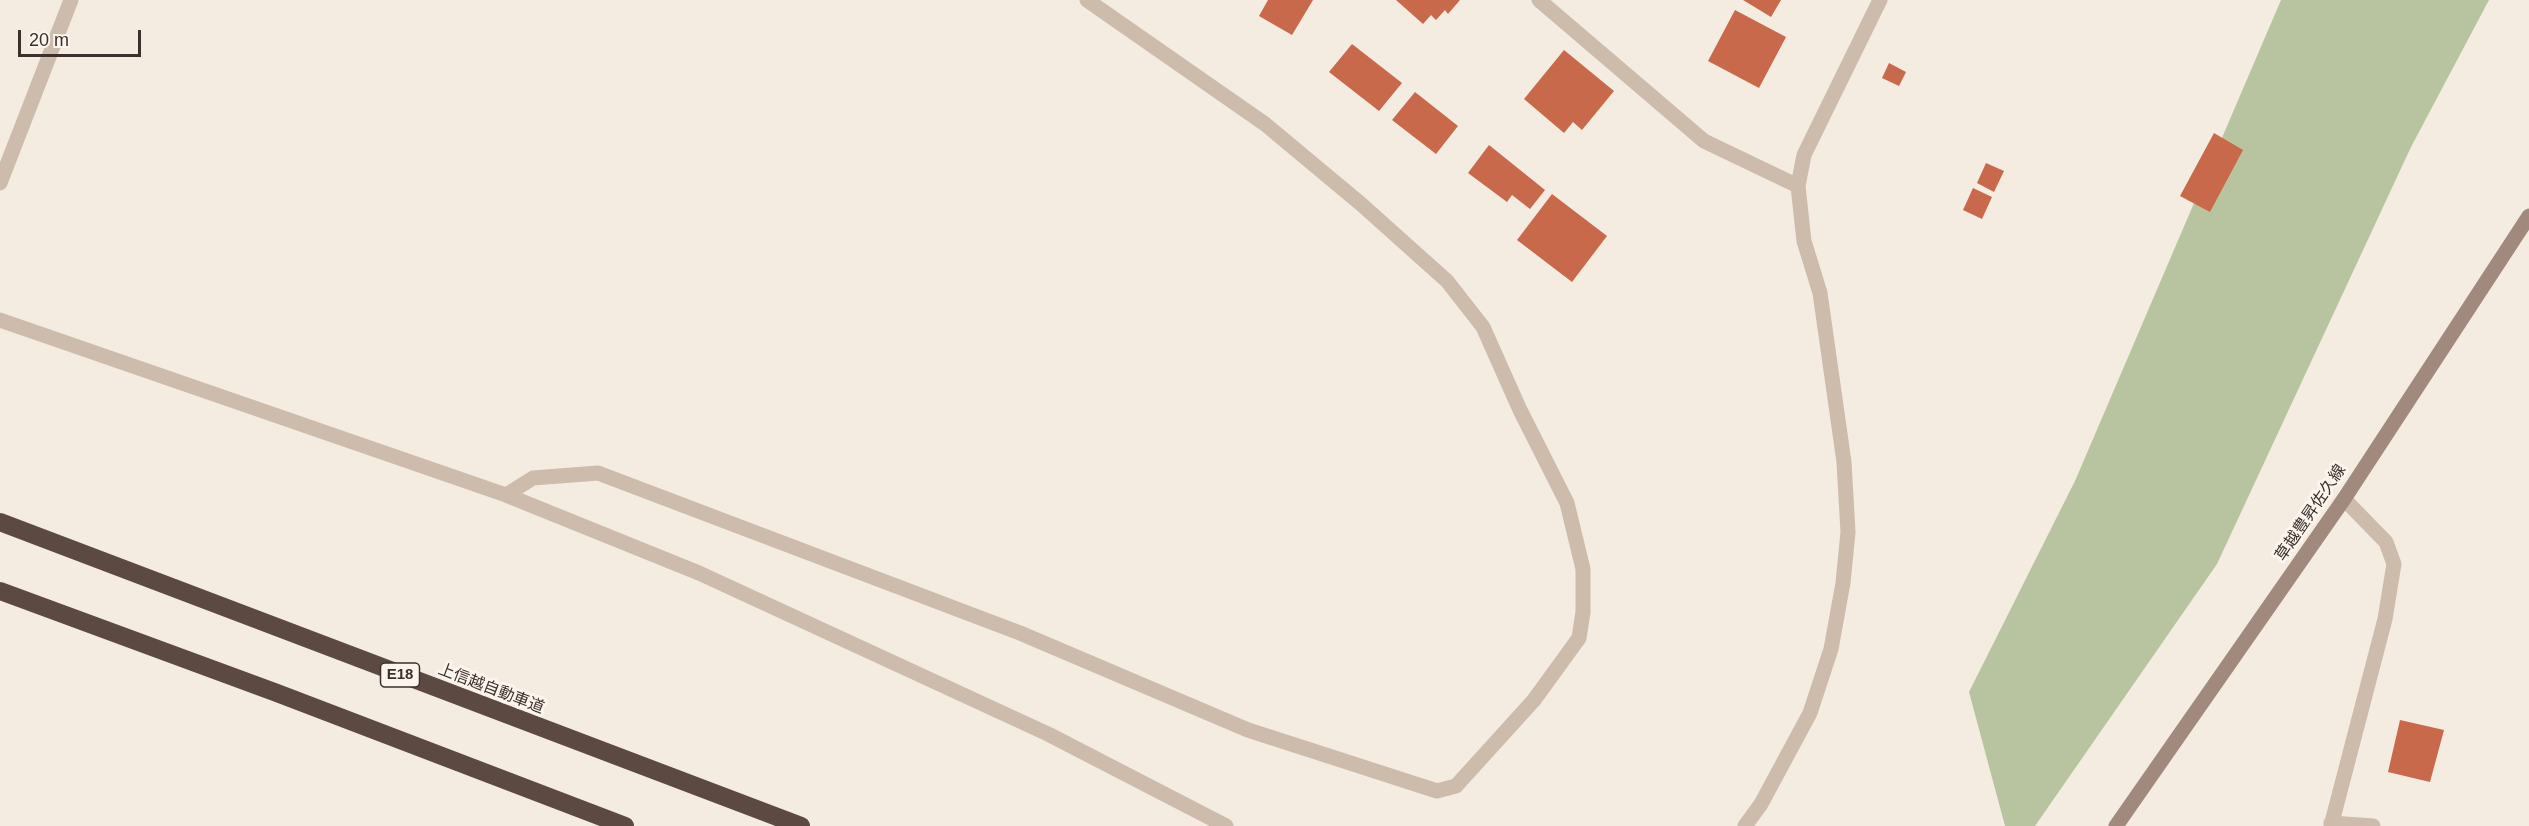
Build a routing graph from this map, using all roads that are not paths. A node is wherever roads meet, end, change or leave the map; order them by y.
1 (71, 0) edge
2 (1087, 0) edge
3 (1539, 0) edge
4 (1880, 0) edge
5 (0, 183) edge
6 (1798, 186) junction
7 (2529, 216) edge
8 (0, 321) edge
9 (506, 495) junction
10 (2344, 499) junction
11 (0, 522) edge
12 (0, 591) edge
13 (2331, 825) edge
14 (625, 826) edge
15 (801, 826) edge
16 (1226, 826) edge
17 (1745, 826) edge
18 (2116, 826) edge
19 (2373, 826) edge

1 - 5 street
2 - 9 street
3 - 6 street
4 - 6 street
6 - 17 street
7 - 10 main road, 草越豊昇佐久線
8 - 9 street
9 - 16 street
10 - 13 street
10 - 18 main road, 草越豊昇佐久線
11 - 15 highway, 上信越自動車道 / E18
12 - 14 highway
13 - 19 street

